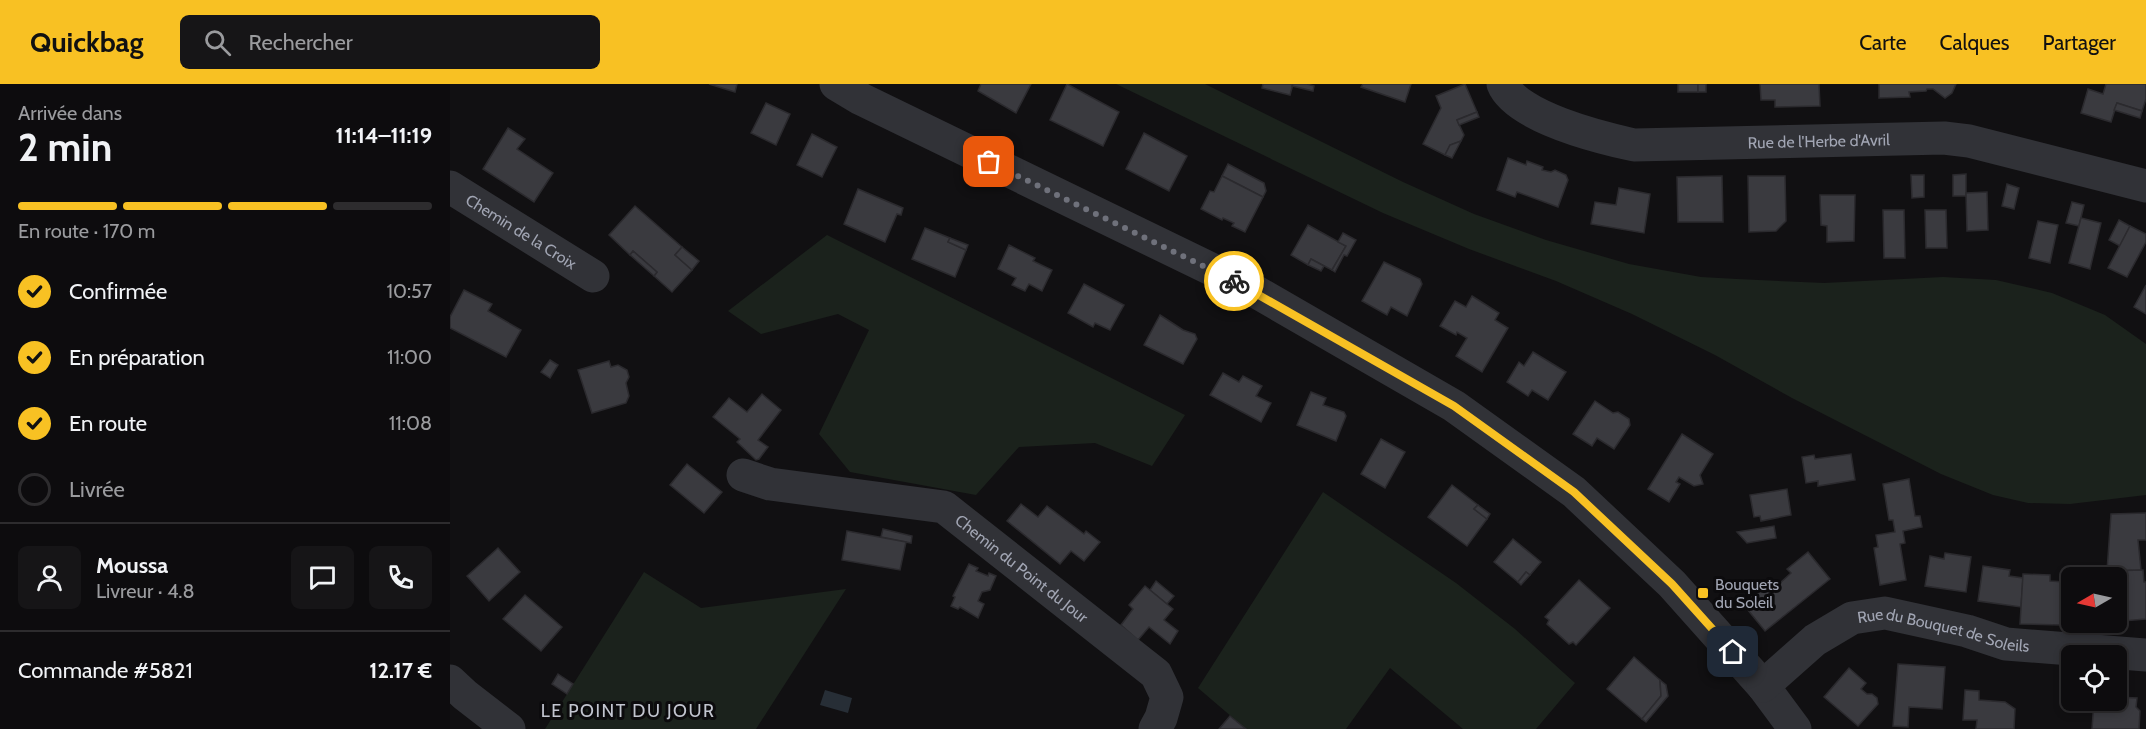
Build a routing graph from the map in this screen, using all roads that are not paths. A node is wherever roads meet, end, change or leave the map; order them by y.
1 (836, 84) edge
2 (1503, 84) edge
3 (2146, 186) edge
4 (450, 187) edge
5 (593, 276) dead end
6 (743, 475) dead end
7 (2146, 655) edge
8 (450, 681) edge
9 (1763, 686) junction
10 (509, 729) edge
11 (1155, 729) edge
12 (1795, 729) edge

1 - 9 street
2 - 3 street, Rue de l'Herbe d'Avril
4 - 5 street, Chemin de la Croix
6 - 11 street, Chemin du Point du Jour
7 - 9 street, Rue du Bouquet de Soleils
8 - 10 street
9 - 12 street

